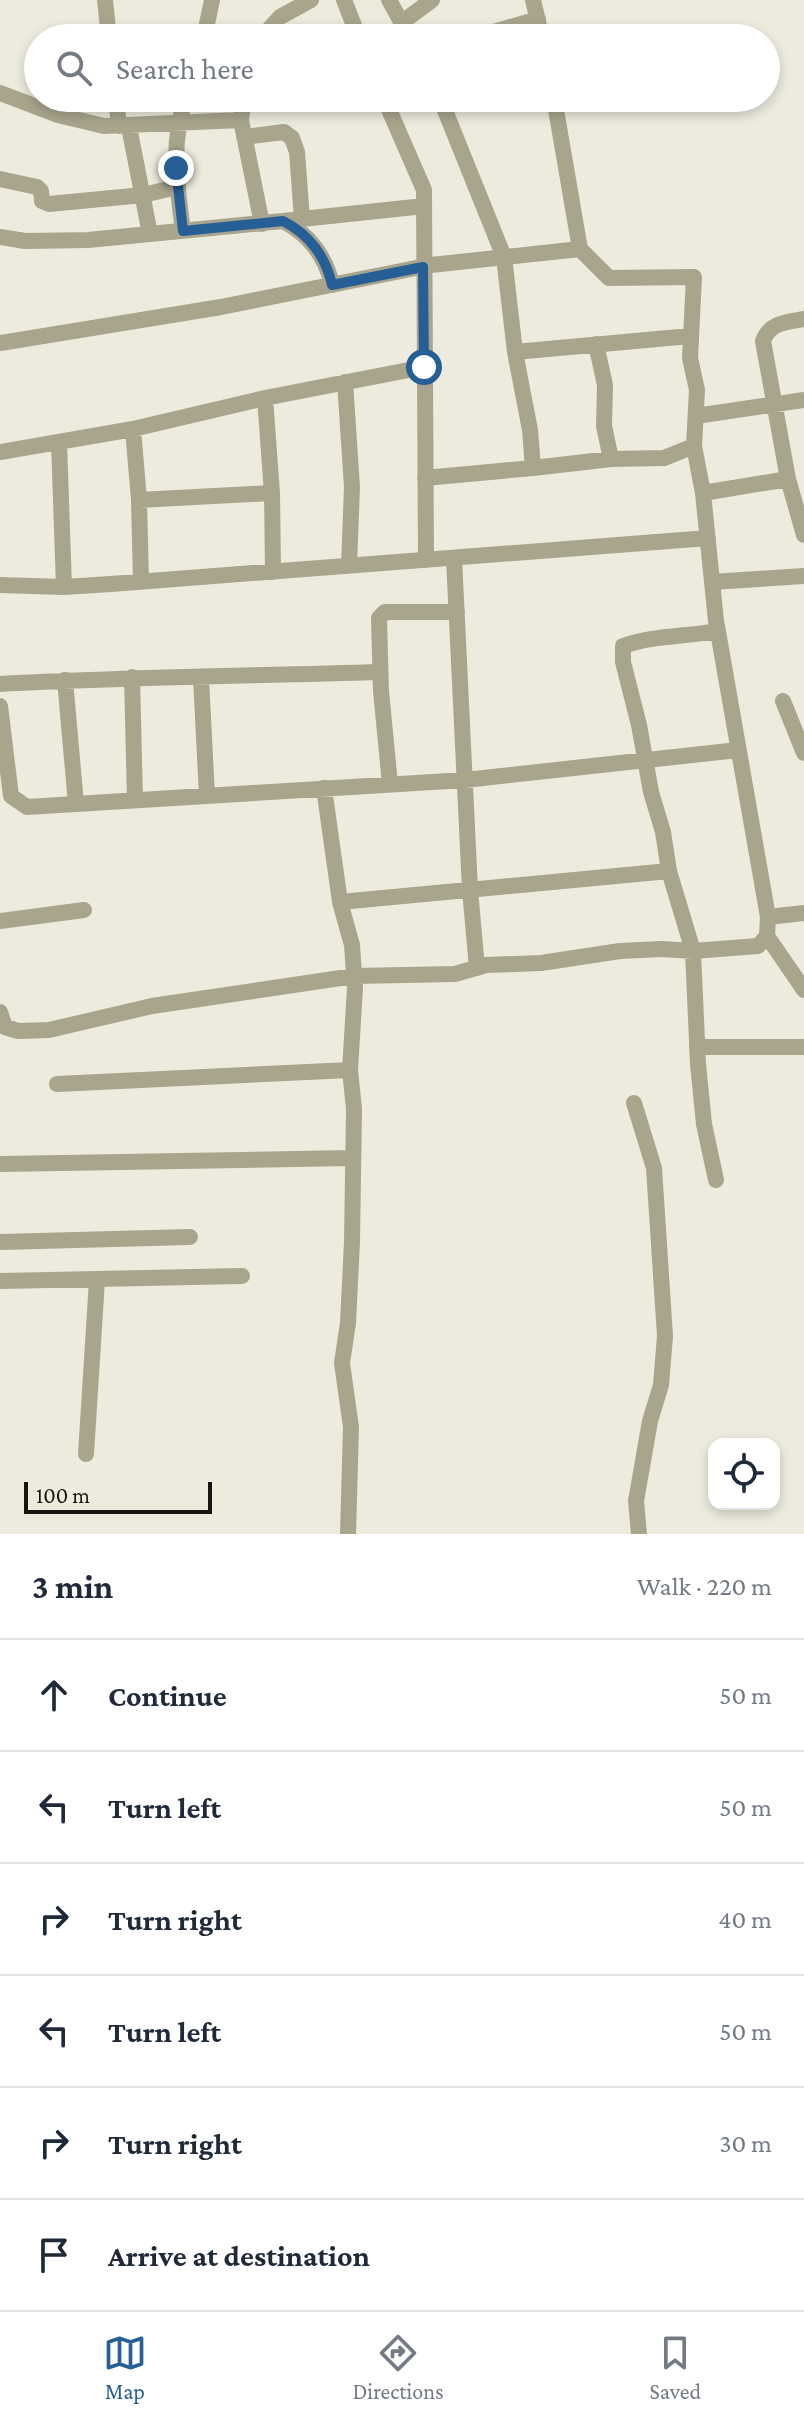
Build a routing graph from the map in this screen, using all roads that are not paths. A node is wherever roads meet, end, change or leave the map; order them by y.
1 (105, 0) edge
2 (212, 0) edge
3 (311, 0) edge
4 (344, 0) edge
5 (389, 0) edge
6 (432, 0) edge
7 (533, 0) edge
8 (538, 19) junction
9 (401, 23) joint
10 (108, 24) edge
11 (207, 24) edge
12 (274, 24) edge
13 (353, 24) edge
14 (521, 24) edge
15 (539, 24) edge
16 (0, 93) edge
17 (24, 102) edge
18 (52, 112) edge
19 (120, 112) edge
20 (181, 112) edge
21 (242, 112) edge
22 (390, 112) edge
23 (446, 112) edge
24 (556, 112) edge
25 (241, 120) junction
26 (178, 121) junction
27 (124, 126) junction
28 (244, 137) junction
29 (0, 179) edge
30 (177, 187) junction
31 (143, 195) junction
32 (424, 206) junction
33 (302, 219) junction
34 (283, 221) junction
35 (262, 224) junction
36 (183, 231) junction
37 (150, 234) junction
38 (0, 237) edge
39 (580, 249) junction
40 (504, 257) junction
41 (423, 267) junction
42 (332, 285) junction
43 (804, 319) edge
44 (690, 336) junction
45 (0, 343) edge
46 (596, 344) junction
47 (515, 352) junction
48 (424, 367) junction
49 (345, 382) junction
50 (265, 398) junction
51 (804, 400) edge
52 (776, 403) junction
53 (696, 416) junction
54 (133, 429) junction
55 (59, 442) junction
56 (694, 446) junction
57 (0, 452) edge
58 (611, 459) junction
59 (533, 468) junction
60 (425, 478) junction
61 (788, 479) junction
62 (272, 493) junction
63 (703, 493) junction
64 (139, 500) junction
65 (804, 535) edge
66 (708, 538) junction
67 (454, 558) junction
68 (426, 560) junction
69 (349, 566) junction
70 (273, 572) junction
71 (804, 576) edge
72 (141, 582) junction
73 (712, 582) junction
74 (0, 585) edge
75 (64, 587) junction
76 (457, 612) junction
77 (717, 626) junction
78 (380, 672) junction
79 (132, 677) junction
80 (201, 678) junction
81 (65, 680) junction
82 (0, 684) edge
83 (783, 701) dead end
84 (0, 706) edge
85 (738, 750) junction
86 (804, 753) edge
87 (647, 762) junction
88 (465, 780) junction
89 (390, 784) junction
90 (324, 788) junction
91 (207, 796) junction
92 (135, 800) junction
93 (76, 804) junction
94 (669, 871) junction
95 (470, 890) junction
96 (340, 902) junction
97 (84, 910) dead end
98 (804, 913) edge
99 (768, 917) junction
100 (0, 921) edge
101 (767, 936) junction
102 (693, 951) junction
103 (477, 968) junction
104 (354, 976) junction
105 (804, 990) edge
106 (0, 1012) edge
107 (697, 1047) junction
108 (804, 1047) edge
109 (350, 1070) junction
110 (57, 1084) dead end
111 (634, 1103) dead end
112 (353, 1158) junction
113 (0, 1164) edge
114 (716, 1180) dead end
115 (190, 1237) dead end
116 (0, 1242) edge
117 (242, 1276) dead end
118 (97, 1280) junction
119 (0, 1281) edge
120 (86, 1454) dead end
121 (348, 1534) edge
122 (639, 1534) edge

1 - 10 street
2 - 11 street
3 - 12 street
4 - 13 street
5 - 9 street
6 - 9 street
7 - 8 street
8 - 14 street
8 - 15 street
16 - 17 street
18 - 27 street
19 - 27 street
20 - 26 street
21 - 25 street
22 - 32 street
23 - 40 street
24 - 39 street
25 - 26 street
25 - 28 street
26 - 27 street
26 - 30 street
27 - 31 street
28 - 33 street
28 - 35 street
29 - 31 street
30 - 31 street
30 - 36 street
31 - 37 street
32 - 33 street
32 - 41 street
33 - 34 street
34 - 35 street
34 - 42 street
35 - 36 street
36 - 37 street
37 - 38 street
39 - 40 street
39 - 44 street
40 - 41 street
40 - 47 street
41 - 42 street
41 - 48 street
42 - 45 street
43 - 52 street
44 - 46 street
44 - 53 street
46 - 47 street
46 - 58 street
47 - 59 street
48 - 49 street
48 - 60 street
49 - 50 street
49 - 69 street
50 - 54 street
50 - 62 street
51 - 52 street
52 - 53 street
52 - 61 street
53 - 56 street
54 - 55 street
54 - 64 street
55 - 57 street
55 - 75 street
56 - 58 street
56 - 63 street
58 - 59 street
59 - 60 street
60 - 68 street
61 - 63 street
61 - 65 street
62 - 64 street
62 - 70 street
63 - 66 street
64 - 72 street
66 - 67 street
66 - 73 street
67 - 68 street
67 - 76 street
68 - 69 street
69 - 70 street
70 - 72 street
71 - 73 street
72 - 75 street
73 - 77 street
74 - 75 street
76 - 78 street
76 - 88 street
77 - 85 street
77 - 87 street
78 - 80 street
78 - 89 street
79 - 80 street
79 - 81 street
79 - 92 street
80 - 91 street
81 - 82 street
81 - 93 street
83 - 86 street
84 - 93 street
85 - 87 street
85 - 99 street
87 - 88 street
87 - 94 street
88 - 89 street
88 - 95 street
89 - 90 street
90 - 91 street
90 - 96 street
91 - 92 street
92 - 93 street
94 - 95 street
94 - 102 street
95 - 96 street
95 - 103 street
96 - 104 street
97 - 100 street
98 - 99 street
99 - 101 street
101 - 102 street
101 - 105 street
102 - 103 street
102 - 107 street
103 - 104 street
104 - 106 street
104 - 109 street
107 - 108 street
107 - 114 street
109 - 110 street
109 - 112 street
111 - 122 street
112 - 113 street
112 - 121 street
115 - 116 street
117 - 118 street
118 - 119 street
118 - 120 street

